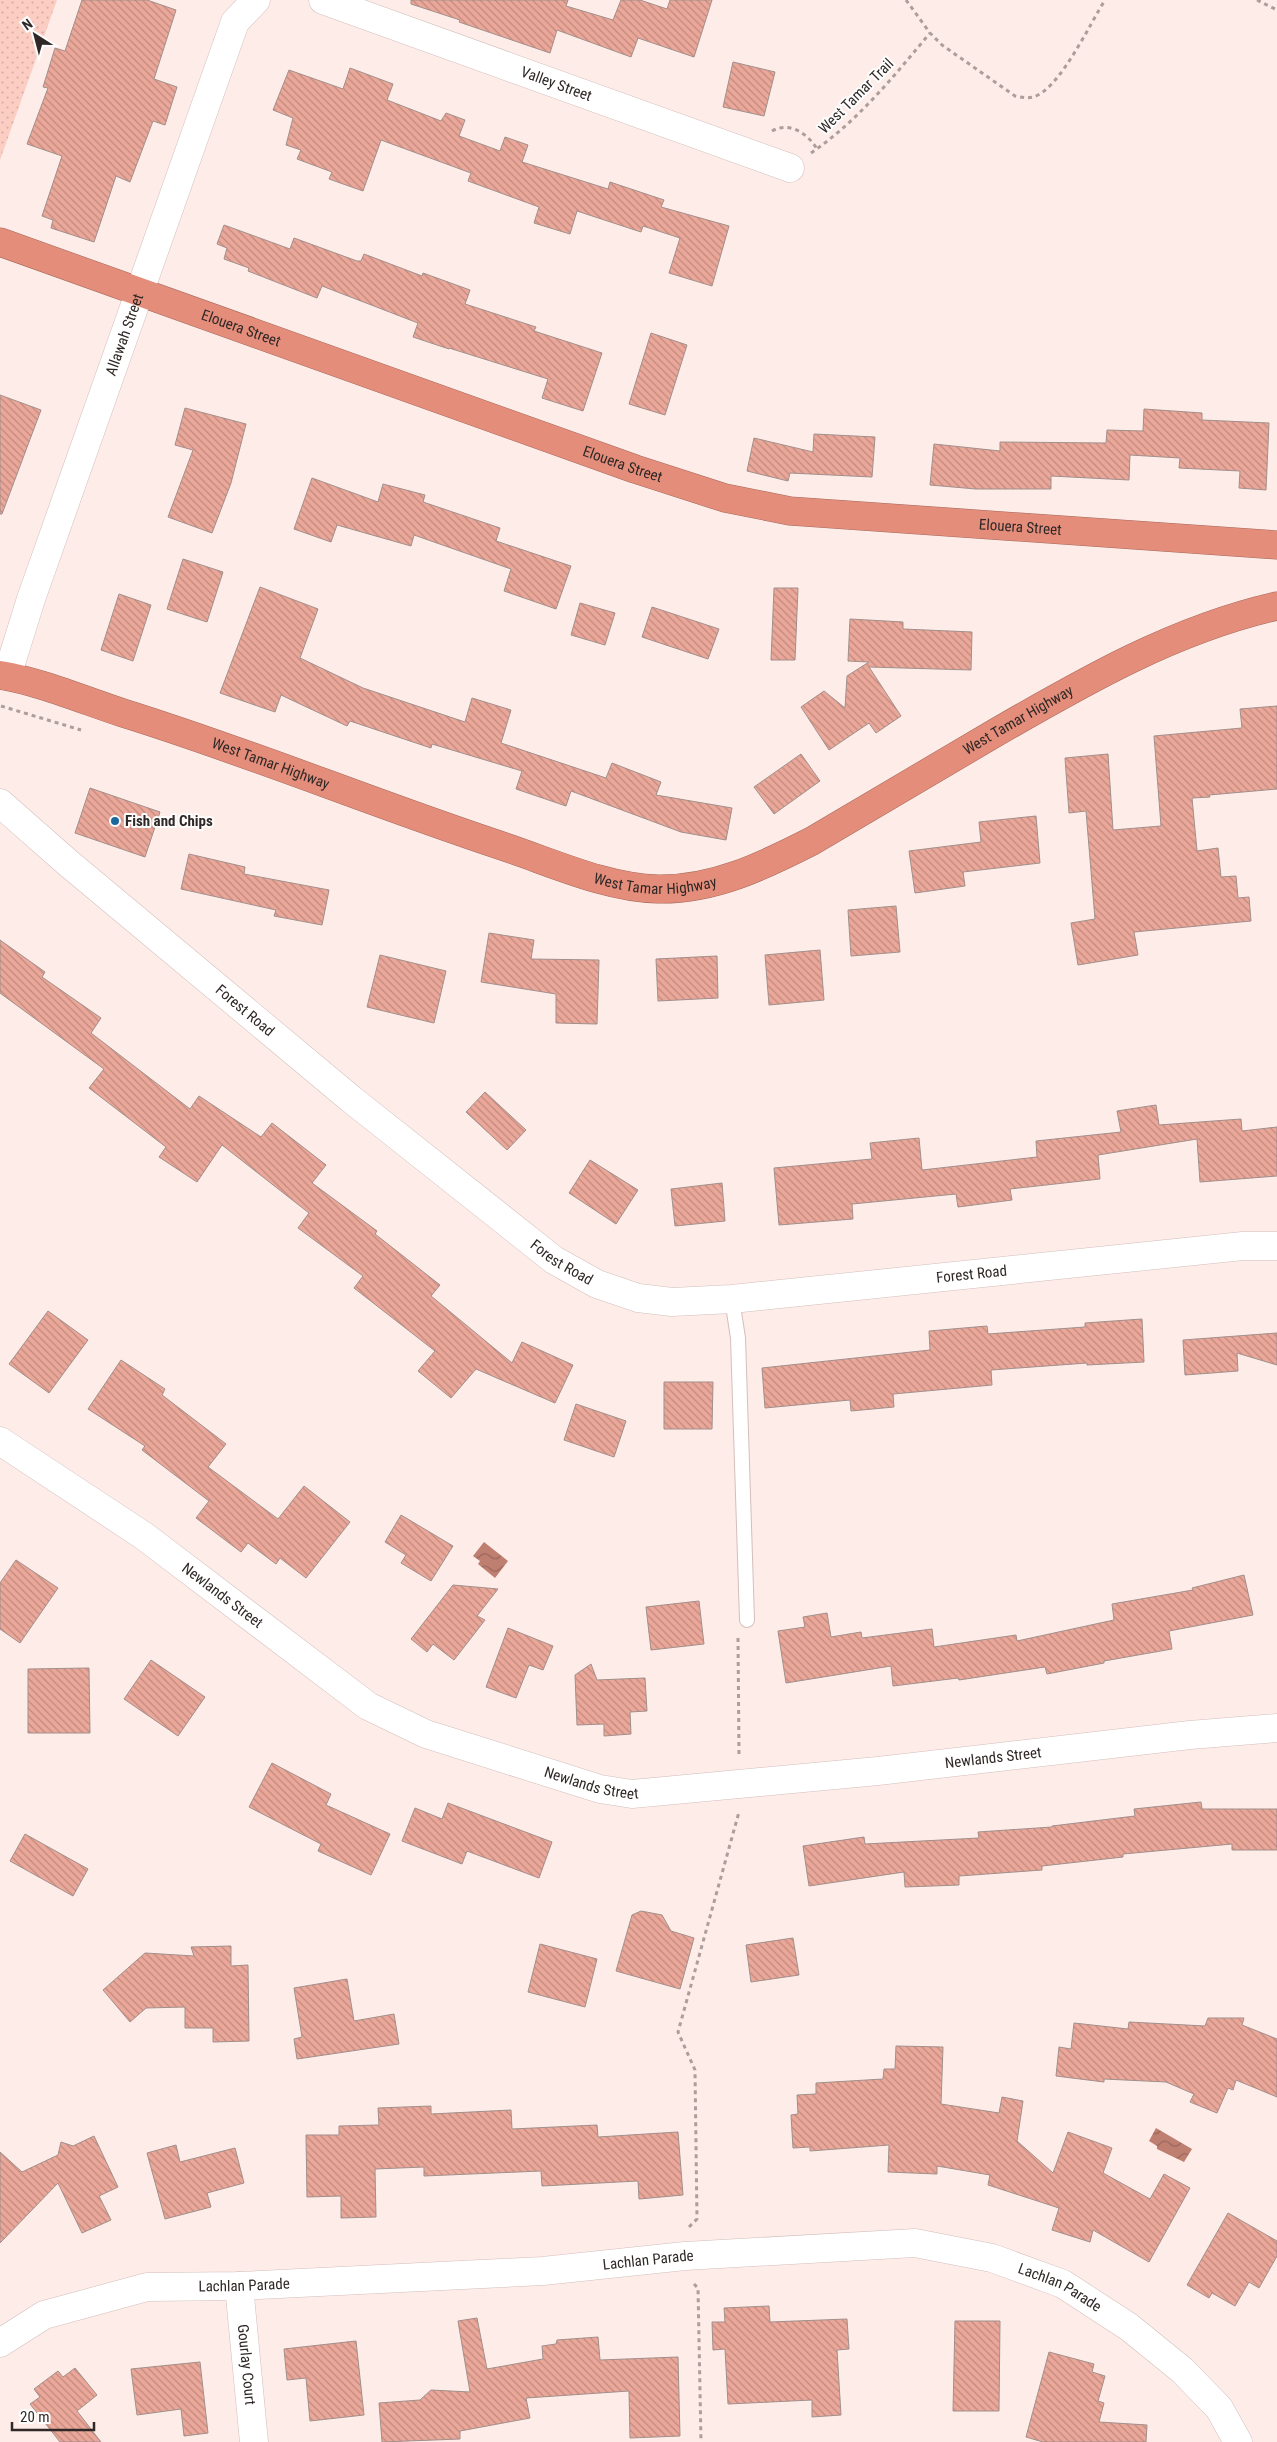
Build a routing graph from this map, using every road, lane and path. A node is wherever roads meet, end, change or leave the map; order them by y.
1 (256, 0) edge
2 (322, 0) edge
3 (906, 0) edge
4 (1105, 0) edge
5 (1256, 0) edge
6 (1277, 10) edge
7 (930, 33) junction
8 (770, 132) dead end
9 (817, 149) junction
10 (790, 168) joint
11 (0, 242) edge
12 (138, 293) junction
13 (1277, 545) edge
14 (1277, 606) edge
15 (3, 676) edge
16 (0, 803) edge
17 (1277, 1246) edge
18 (732, 1299) junction
19 (0, 1441) edge
20 (747, 1620) joint
21 (1277, 1728) edge
22 (741, 1795) junction
23 (685, 2256) junction
24 (239, 2286) junction
25 (0, 2342) edge
26 (254, 2442) edge
27 (701, 2442) edge
28 (1238, 2442) edge

1 - 12 street, Allawah Street
2 - 10 street, Valley Street
3 - 7 path
4 - 7 path
5 - 6 path
7 - 9 path, West Tamar Trail
8 - 9 path
9 - 10 path, West Tamar Trail
11 - 12 highway, Elouera Street
12 - 13 highway, Elouera Street
12 - 15 street, Allawah Street
14 - 15 highway, West Tamar Highway
16 - 18 street, Forest Road
17 - 18 street, Forest Road
18 - 20 lane
19 - 22 street, Newlands Street
20 - 22 path
21 - 22 street, Newlands Street
22 - 23 path
23 - 24 street, Lachlan Parade
23 - 27 path
23 - 28 street, Lachlan Parade
24 - 25 street, Lachlan Parade
24 - 26 street, Gourlay Court

